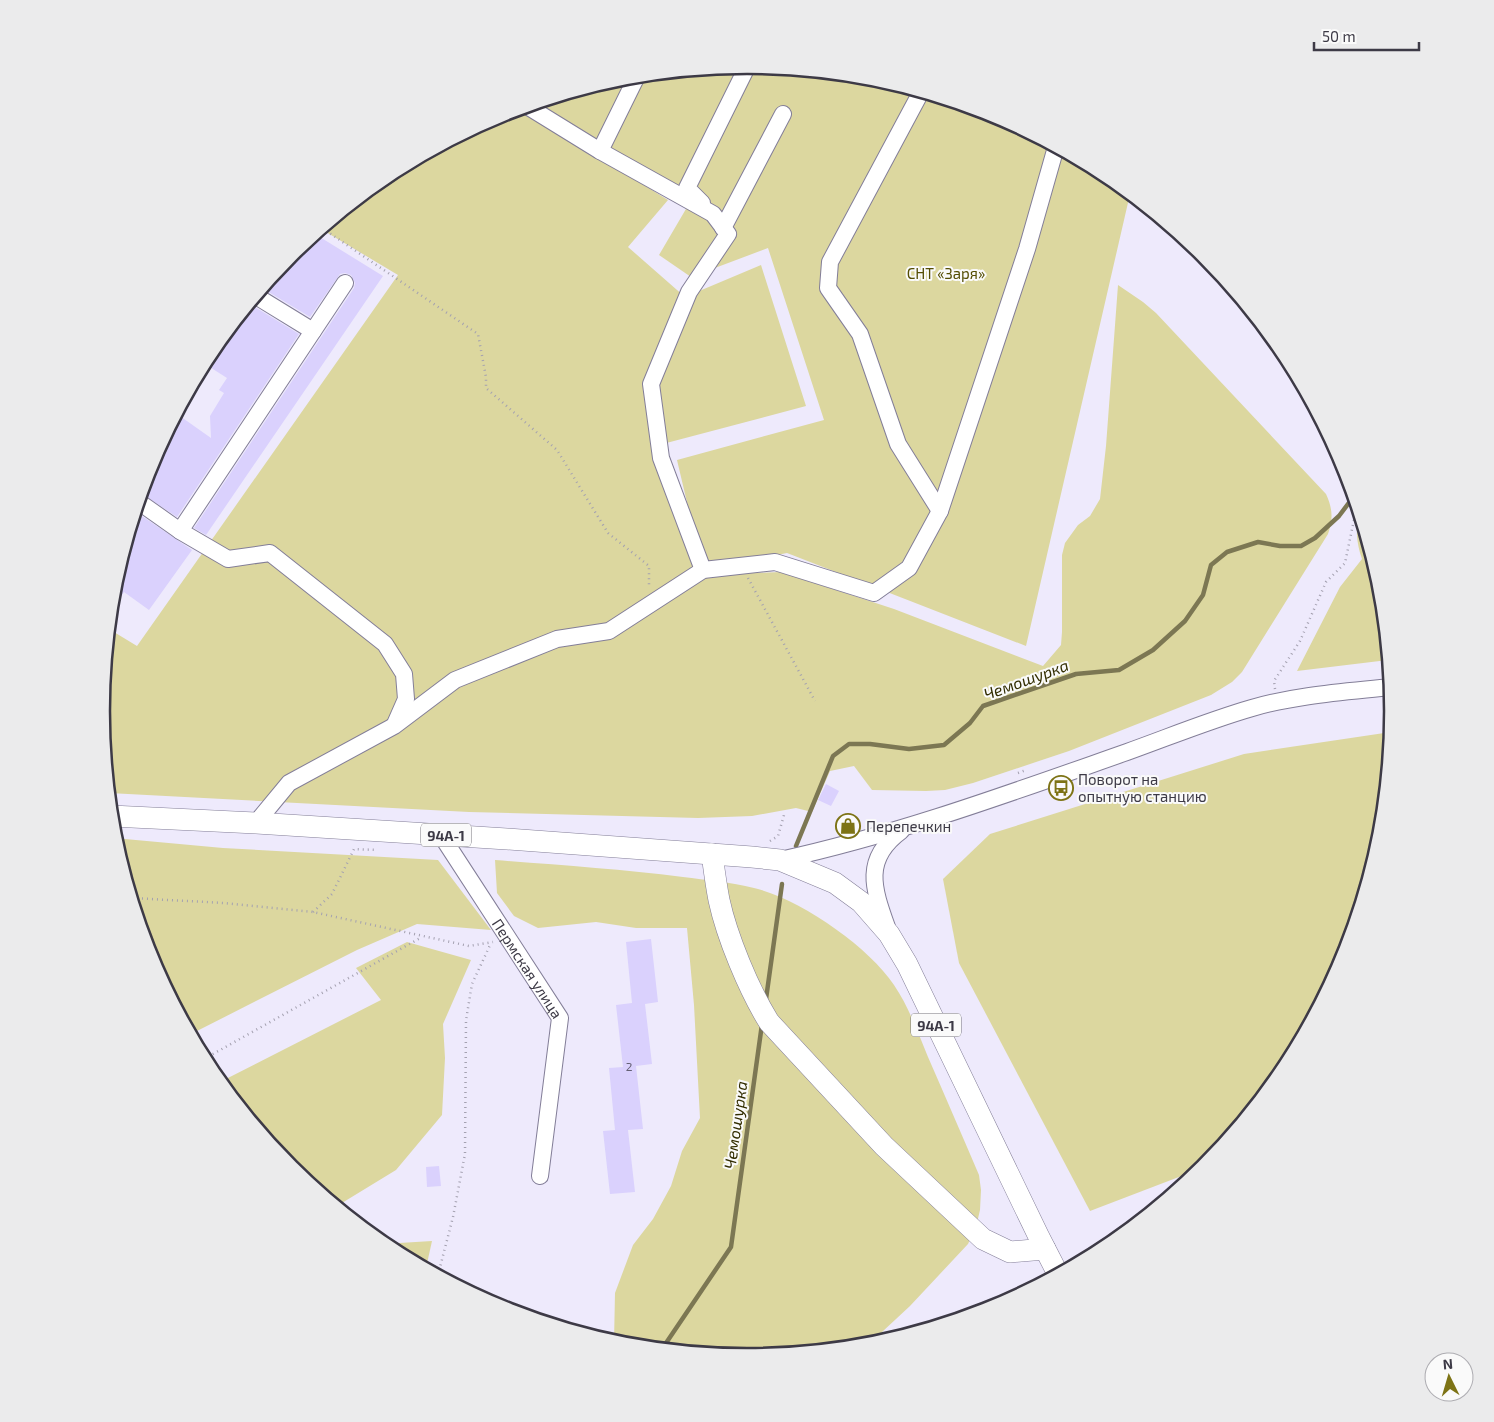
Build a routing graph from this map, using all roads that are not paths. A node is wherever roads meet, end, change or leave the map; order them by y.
1 (743, 74) edge
2 (634, 84) edge
3 (918, 97) edge
4 (535, 111) edge
5 (783, 114) dead end
6 (600, 151) junction
7 (1054, 153) edge
8 (713, 214) junction
9 (723, 228) junction
10 (345, 283) dead end
11 (261, 299) edge
12 (313, 331) junction
13 (144, 506) edge
14 (940, 512) junction
15 (180, 531) junction
16 (703, 570) junction
17 (1383, 687) edge
18 (394, 726) junction
19 (119, 816) edge
20 (256, 823) junction
21 (905, 827) junction
22 (441, 835) junction
23 (712, 854) junction
24 (780, 860) junction
25 (889, 934) junction
26 (540, 1176) dead end
27 (1045, 1249) junction
28 (1055, 1269) edge

1 - 8 street
2 - 6 street
3 - 14 street
4 - 6 street
5 - 9 street
6 - 8 street
7 - 14 street
8 - 9 street
9 - 16 street
10 - 12 street
11 - 12 street
12 - 15 street
13 - 15 street
14 - 16 street
15 - 18 street
16 - 18 street
17 - 21 street
18 - 20 street
19 - 20 main road, 94А-1
20 - 22 main road, 94А-1
21 - 24 street
21 - 25 street
22 - 23 main road, 94А-1
22 - 26 street, Пермская улица
23 - 24 main road, 94А-1
23 - 27 main road
24 - 25 main road, 94А-1
25 - 27 main road, 94А-1
27 - 28 main road, 94А-1

